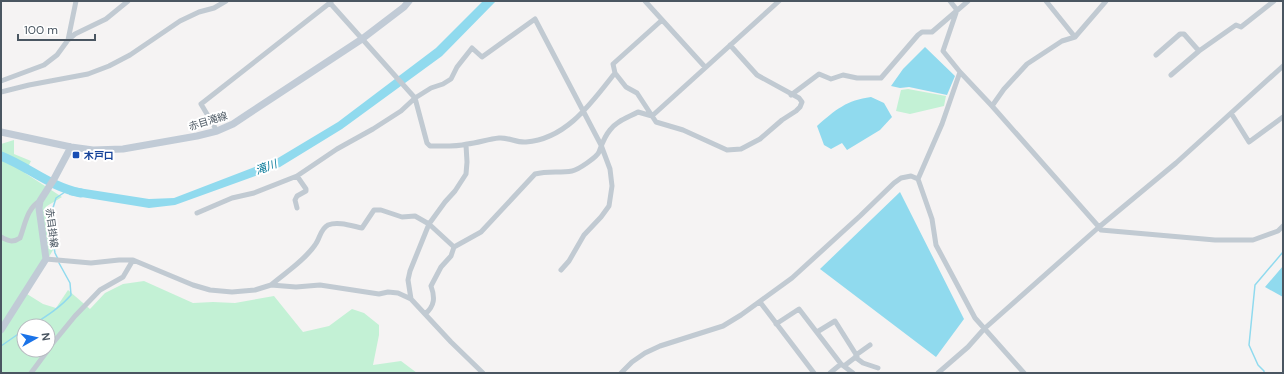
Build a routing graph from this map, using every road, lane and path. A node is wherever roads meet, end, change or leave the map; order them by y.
1 (76, 1) edge
2 (128, 1) edge
3 (226, 1) edge
4 (408, 1) edge
5 (646, 1) edge
6 (779, 1) edge
7 (950, 1) edge
8 (968, 1) edge
9 (1046, 1) edge
10 (1106, 1) edge
11 (1274, 1) edge
12 (330, 2) edge
13 (957, 10) junction
14 (662, 20) junction
15 (1075, 37) junction
16 (362, 39) junction
17 (68, 40) junction
18 (730, 45) junction
19 (1199, 51) junction
20 (1156, 55) dead end
21 (1283, 66) edge
22 (705, 67) junction
23 (960, 72) junction
24 (615, 73) junction
25 (1171, 75) dead end
26 (1, 82) edge
27 (1, 92) edge
28 (791, 95) junction
29 (415, 98) junction
30 (992, 106) junction
31 (584, 112) junction
32 (1231, 113) junction
33 (652, 116) junction
34 (1283, 117) edge
35 (217, 131) junction
36 (1, 132) edge
37 (466, 145) junction
38 (601, 145) junction
39 (71, 147) junction
40 (297, 176) junction
41 (918, 179) junction
42 (40, 201) junction
43 (297, 208) dead end
44 (197, 213) dead end
45 (429, 224) junction
46 (1283, 226) edge
47 (1099, 227) junction
48 (1, 237) edge
49 (454, 246) junction
50 (47, 259) junction
51 (133, 260) junction
52 (560, 270) dead end
53 (271, 285) junction
54 (411, 299) junction
55 (760, 302) junction
56 (425, 314) junction
57 (776, 324) junction
58 (984, 329) junction
59 (1, 330) edge
60 (817, 332) junction
61 (56, 340) edge
62 (870, 345) dead end
63 (856, 356) junction
64 (42, 358) edge
65 (842, 365) junction
66 (878, 368) dead end
67 (31, 373) edge
68 (484, 373) edge
69 (621, 373) edge
70 (814, 373) edge
71 (830, 373) edge
72 (853, 373) edge
73 (938, 373) edge
74 (1024, 373) edge

1 - 17 street
2 - 17 street
3 - 27 street
4 - 16 main road, 赤目滝線
5 - 14 street
6 - 18 street
7 - 13 street
8 - 13 street
9 - 15 street
10 - 15 street
11 - 19 street
12 - 16 street
12 - 35 street
13 - 23 street
13 - 28 street
14 - 22 street
14 - 24 street
15 - 30 street
16 - 29 street
16 - 35 main road, 赤目滝線
17 - 26 street
18 - 22 street
18 - 28 street
19 - 20 street
19 - 25 street
21 - 32 street
22 - 33 street
23 - 30 street
23 - 41 street
24 - 31 street
24 - 33 street
28 - 33 street
29 - 31 street
29 - 37 street
29 - 40 street
30 - 47 street
31 - 37 street
31 - 38 street
32 - 34 street
32 - 47 street
33 - 38 street
35 - 39 main road, 赤目滝線
36 - 39 main road, 赤目滝線
37 - 45 street
38 - 49 street
38 - 52 street
39 - 42 main road, 赤目掛線
40 - 43 street
40 - 44 street
41 - 55 street
41 - 58 street
42 - 48 street
42 - 50 main road, 赤目掛線
45 - 49 street
45 - 53 street
45 - 54 street
46 - 47 street
47 - 58 street
49 - 56 street
50 - 51 street
50 - 59 main road, 赤目掛線
51 - 53 street
51 - 61 street
53 - 54 street
54 - 56 street
55 - 57 street
55 - 69 street
56 - 68 street
57 - 60 street
57 - 70 street
58 - 73 street
58 - 74 street
60 - 63 street
60 - 65 street
62 - 63 street
63 - 65 street
63 - 66 street
64 - 67 street
65 - 71 street
65 - 72 street

